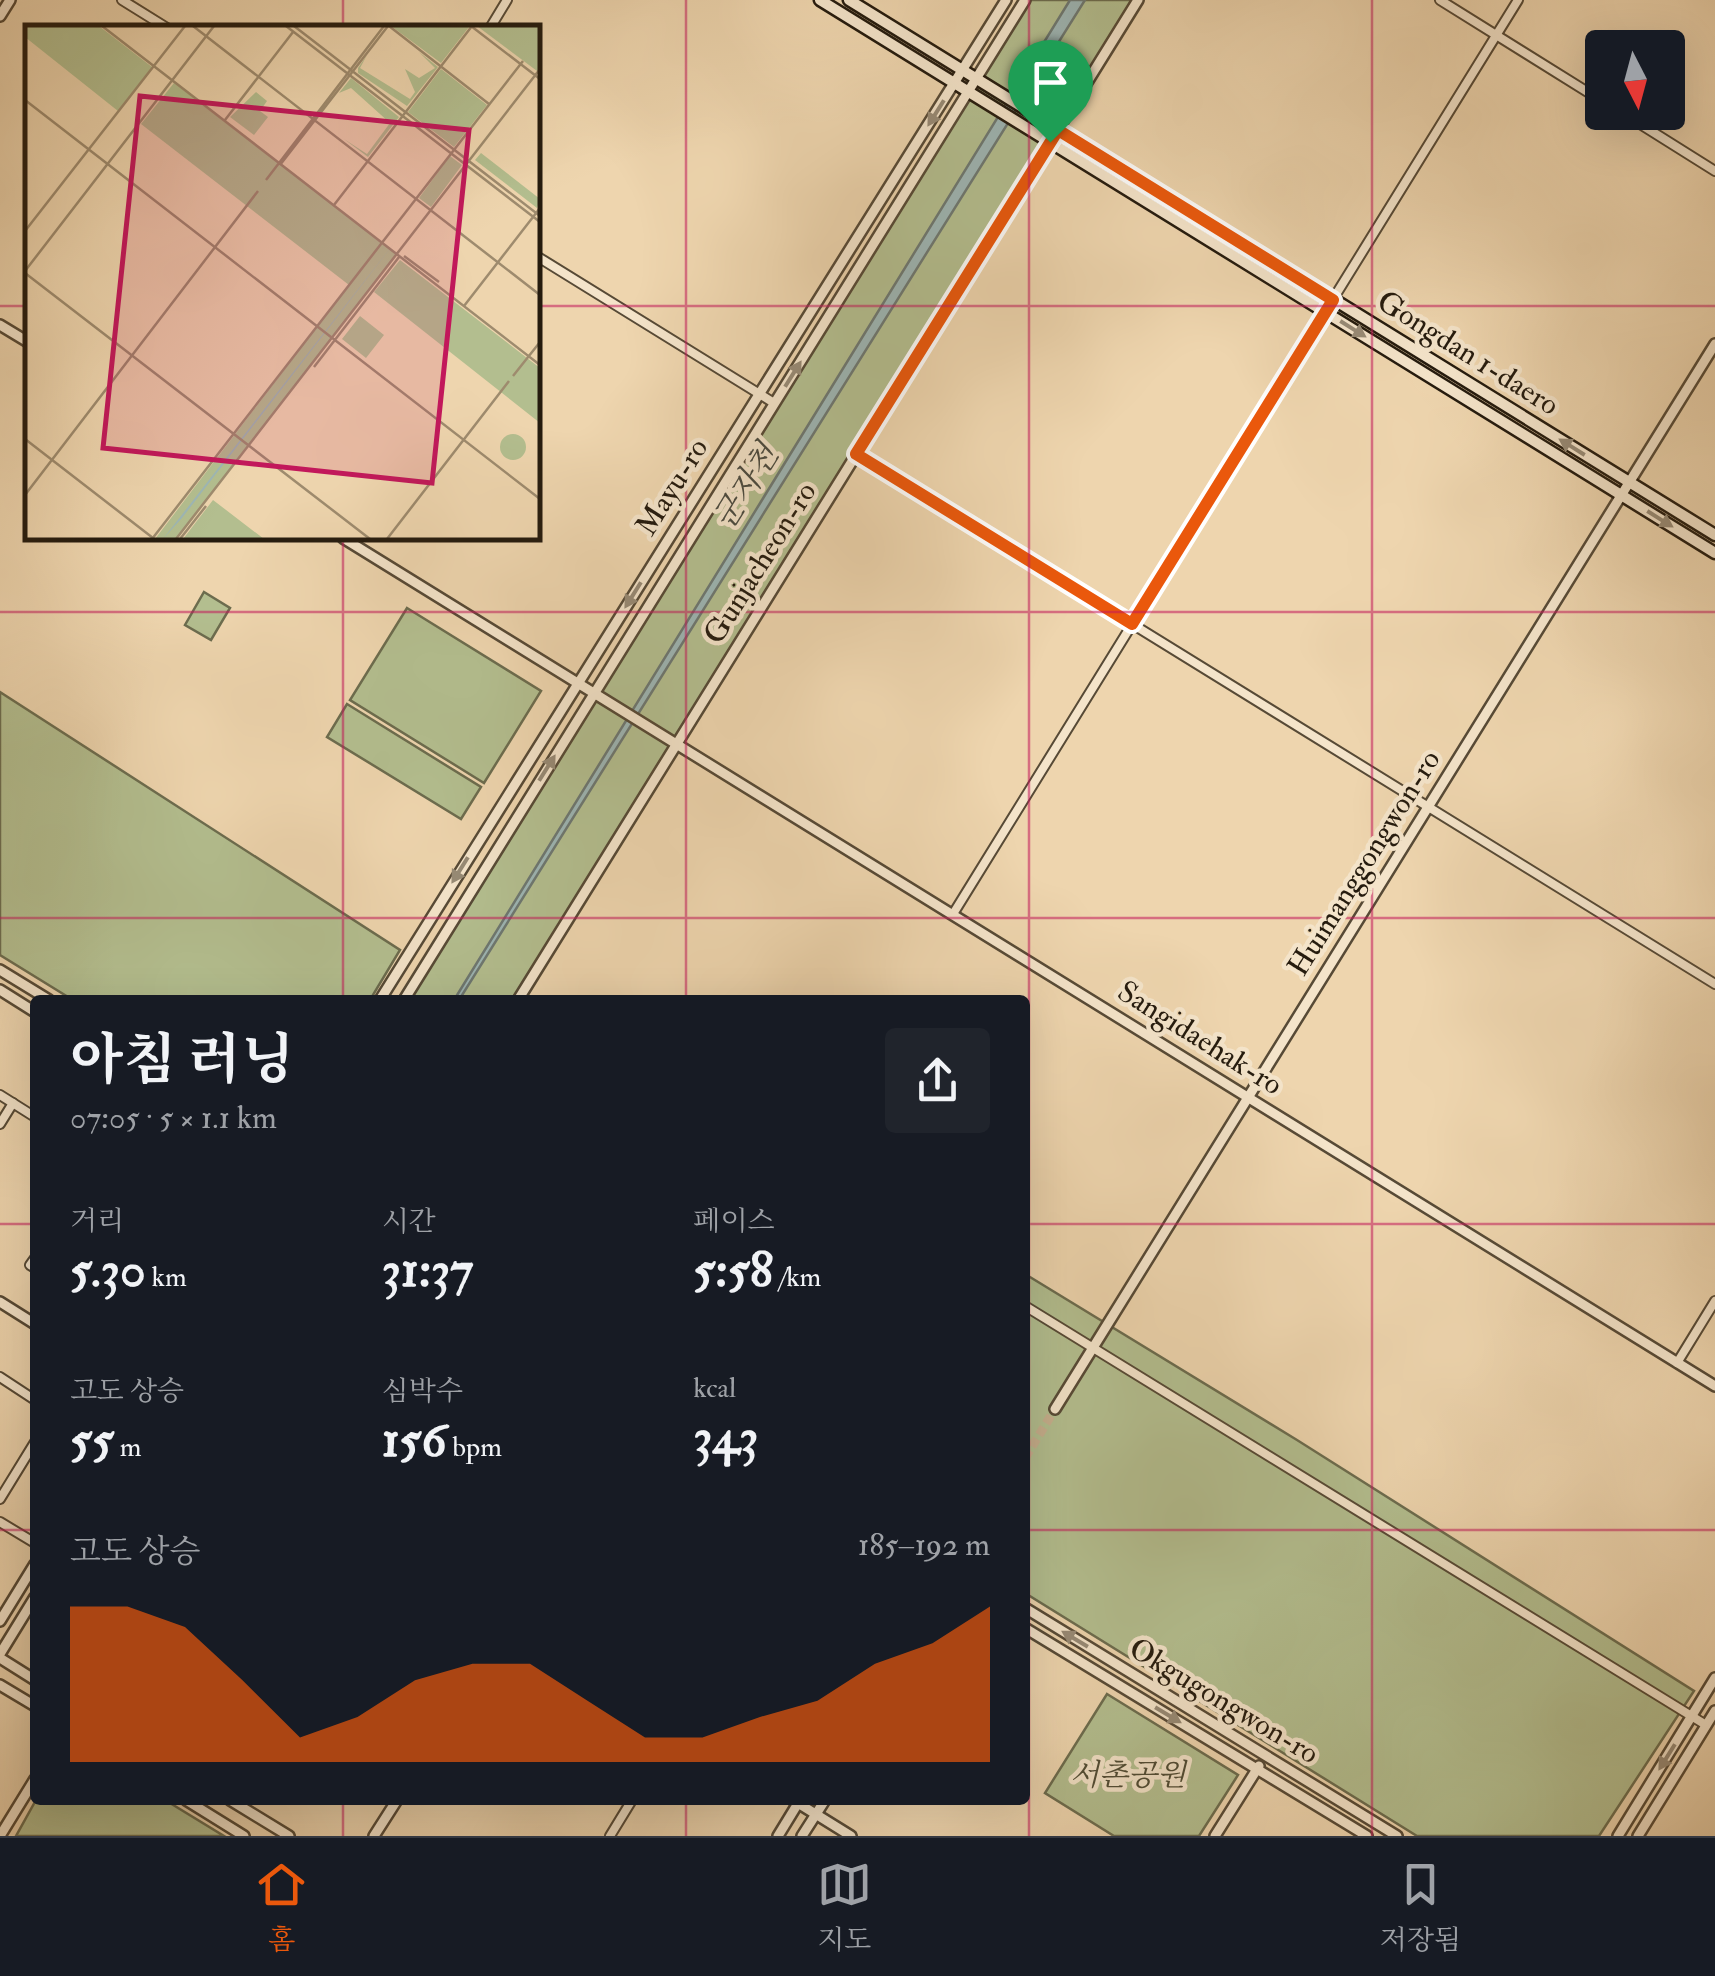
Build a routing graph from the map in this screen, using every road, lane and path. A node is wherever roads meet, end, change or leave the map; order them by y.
1 (10, 0) edge
2 (122, 0) edge
3 (507, 0) edge
4 (820, 0) edge
5 (849, 0) edge
6 (1006, 0) edge
7 (1025, 0) edge
8 (1138, 0) edge
9 (1440, 0) edge
10 (1518, 0) edge
11 (0, 16) edge
12 (162, 25) edge
13 (492, 25) edge
14 (1496, 36) junction
15 (963, 70) junction
16 (976, 79) junction
17 (955, 83) junction
18 (968, 91) junction
19 (1585, 91) edge
20 (1058, 130) junction
21 (1650, 130) edge
22 (1050, 142) junction
23 (1715, 171) edge
24 (540, 258) edge
25 (1333, 300) junction
26 (1325, 312) junction
27 (0, 325) edge
28 (25, 340) edge
29 (1715, 344) edge
30 (760, 394) junction
31 (774, 403) junction
32 (856, 454) junction
33 (1629, 482) junction
34 (1621, 495) junction
35 (1715, 535) edge
36 (346, 540) edge
37 (1715, 553) edge
38 (1132, 624) junction
39 (578, 682) junction
40 (594, 692) junction
41 (677, 744) junction
42 (1428, 807) junction
43 (953, 914) junction
44 (0, 970) edge
45 (1715, 984) edge
46 (0, 990) edge
47 (40, 995) edge
48 (383, 995) edge
49 (407, 995) edge
50 (524, 995) edge
51 (30, 1009) edge
52 (0, 1095) edge
53 (1248, 1098) junction
54 (13, 1103) junction
55 (30, 1114) edge
56 (0, 1124) edge
57 (1715, 1301) edge
58 (0, 1302) edge
59 (1030, 1309) edge
60 (30, 1321) edge
61 (1093, 1348) junction
62 (1677, 1363) junction
63 (0, 1377) edge
64 (1715, 1386) edge
65 (30, 1397) edge
66 (1055, 1409) tunnel mouth
67 (30, 1450) edge
68 (0, 1499) edge
69 (0, 1522) edge
70 (30, 1540) edge
71 (30, 1572) edge
72 (30, 1605) edge
73 (1030, 1611) edge
74 (0, 1621) edge
75 (1030, 1631) edge
76 (0, 1656) edge
77 (30, 1677) edge
78 (1715, 1678) edge
79 (0, 1685) edge
80 (30, 1703) edge
81 (1715, 1711) edge
82 (1692, 1716) junction
83 (1706, 1726) junction
84 (1266, 1755) junction
85 (1257, 1768) junction
86 (30, 1787) edge
87 (194, 1805) edge
88 (238, 1805) edge
89 (394, 1805) edge
90 (629, 1805) edge
91 (795, 1805) edge
92 (803, 1805) edge
93 (821, 1805) edge
94 (816, 1814) junction
95 (0, 1836) edge
96 (244, 1836) edge
97 (289, 1836) edge
98 (374, 1836) edge
99 (610, 1836) edge
100 (778, 1836) edge
101 (802, 1836) edge
102 (851, 1836) edge
103 (1216, 1836) edge
104 (1366, 1836) edge
105 (1397, 1836) edge
106 (1618, 1836) edge
107 (1638, 1836) edge

1 - 11 street
2 - 12 street
3 - 13 street
4 - 17 main road
5 - 15 main road
6 - 15 street, Mayu-ro
7 - 16 street, Mayu-ro
8 - 20 street, Gunjacheon-ro
9 - 14 street
10 - 14 street
14 - 19 street
14 - 25 street
15 - 16 main road
15 - 17 street, Mayu-ro
16 - 18 street, Mayu-ro
16 - 20 main road, Gongdan 1-daero
17 - 18 main road
17 -> 30 street, Mayu-ro
18 - 22 main road
31 -> 18 street, Mayu-ro
20 - 22 street, Gunjacheon-ro
20 - 25 main road, Gongdan 1-daero
21 - 23 street
22 - 26 main road
22 - 32 street, Gunjacheon-ro
24 - 30 street
25 - 26 street
33 -> 25 main road, Gongdan 1-daero
26 -> 34 main road
26 - 38 street
27 - 28 street
29 - 33 street, Huimanggongwon-ro
30 - 31 street
30 -> 39 street, Mayu-ro
31 - 40 street, Mayu-ro
32 - 38 street
32 - 41 street, Gunjacheon-ro
33 - 34 street, Huimanggongwon-ro
33 - 35 main road, Gongdan 1-daero
34 -> 37 main road
34 - 42 street, Huimanggongwon-ro
36 - 39 street
38 - 42 street
38 - 43 street
39 - 40 street
39 -> 48 street, Mayu-ro
40 - 41 street, Sangidaehak-ro
49 -> 40 street, Mayu-ro
41 - 43 street, Sangidaehak-ro
41 - 50 street, Gunjacheon-ro
42 - 45 street
42 - 53 street, Huimanggongwon-ro
43 - 53 street, Sangidaehak-ro
44 - 47 street
46 - 51 street
52 - 54 street
53 - 61 street, Huimanggongwon-ro
53 - 62 street, Sangidaehak-ro
54 - 55 street
54 - 56 street
57 - 62 street
58 - 60 street
59 - 61 street
61 - 66 street, Huimanggongwon-ro
61 - 82 street
62 - 64 street, Sangidaehak-ro
63 - 65 street
67 - 68 street
69 - 70 street
71 - 74 street
72 - 76 street
84 -> 73 street, Okgugongwon-ro
75 -> 85 street, Okgugongwon-ro
76 - 77 street
78 - 82 street
79 - 80 street
81 - 83 street
82 - 83 street
82 -> 106 street
83 - 107 street
84 - 85 street
84 - 105 street, Okgugongwon-ro
85 - 103 street
85 - 104 street, Okgugongwon-ro
86 - 95 street
87 - 96 street
88 - 97 street
89 - 98 street
90 - 99 street
91 - 100 street
92 - 94 street
93 - 94 street
94 - 101 street
94 - 102 street

